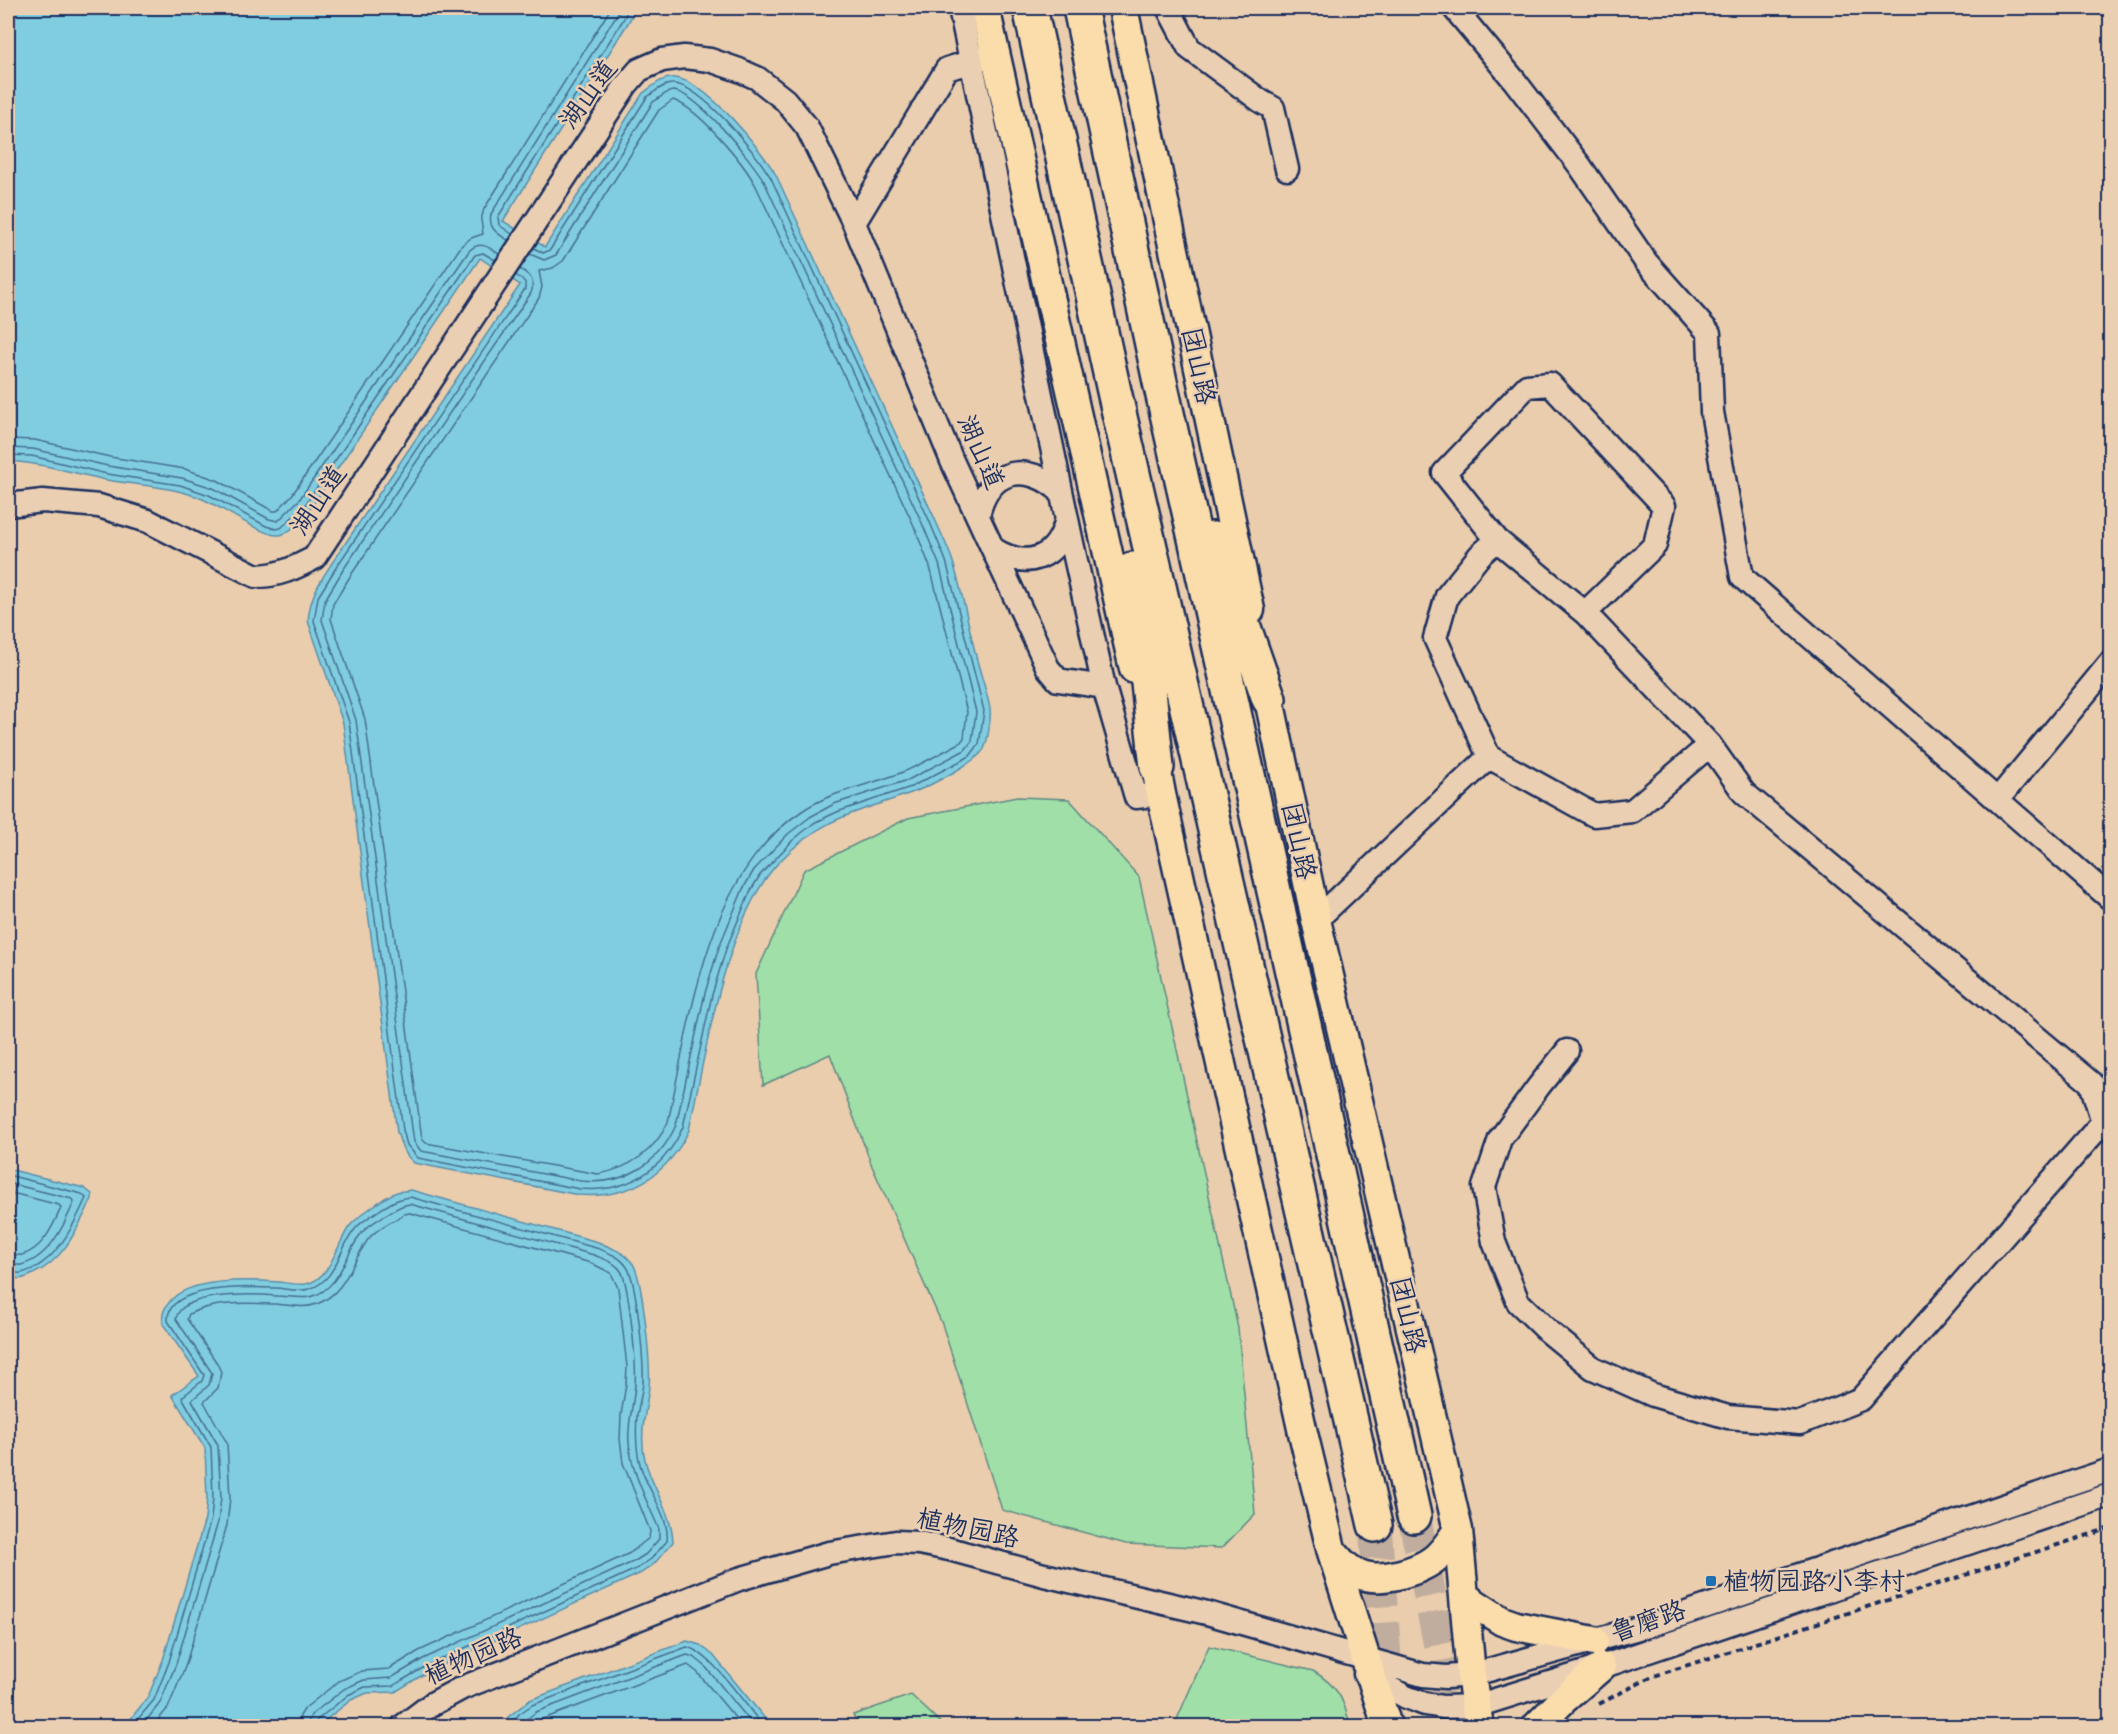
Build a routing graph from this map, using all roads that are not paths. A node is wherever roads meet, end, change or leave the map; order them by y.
1 (960, 8) edge
2 (985, 8) edge
3 (1030, 8) edge
4 (1080, 8) edge
5 (1124, 8) edge
6 (1168, 8) edge
7 (1454, 8) edge
8 (983, 57) junction
9 (1287, 169) dead end
10 (854, 223) junction
11 (1114, 391) junction
12 (1162, 392) junction
13 (1061, 492) junction
14 (8, 505) edge
15 (978, 515) junction
16 (1066, 519) junction
17 (1497, 540) junction
18 (993, 549) junction
19 (1585, 613) junction
20 (2110, 663) edge
21 (1104, 687) junction
22 (1269, 699) junction
23 (1710, 745) junction
24 (1489, 757) junction
25 (1159, 781) junction
26 (1998, 799) junction
27 (2110, 898) edge
28 (1316, 920) junction
29 (1567, 1052) dead end
30 (2110, 1470) edge
31 (2110, 1495) edge
32 (1414, 1516) tunnel mouth
33 (1375, 1525) tunnel mouth
34 (1458, 1530) junction
35 (1331, 1549) junction
36 (1464, 1597) junction
37 (1598, 1654) junction
38 (1368, 1668) junction
39 (1471, 1675) junction
40 (1477, 1716) edge
41 (403, 1726) edge
42 (1387, 1726) edge
43 (1537, 1726) edge

1 - 8 street
2 - 8 main road
3 - 11 highway
4 - 12 highway, 团山路
5 - 22 main road, 团山路
6 - 9 street
7 - 26 street
8 - 10 street
8 - 13 street
8 - 25 main road
10 - 14 street, 湖山道
10 - 15 street, 湖山道
11 - 25 highway
11 - 33 highway
12 - 22 highway
12 - 32 highway, 团山路
13 - 15 street
13 - 16 street
15 - 18 street, 湖山道
16 - 18 street
16 - 21 street
17 - 19 street
17 - 19 street
17 - 24 street
18 - 21 street, 湖山道
19 - 23 street
20 - 26 street
21 - 25 street
22 - 28 main road, 团山路
23 - 24 street
23 - 29 street
24 - 28 street
25 - 35 main road
26 - 27 street
28 - 34 main road, 团山路
30 - 37 street, 鲁磨路
31 - 37 street, 鲁磨路
34 - 35 main road
34 - 36 main road, 团山路
35 - 38 main road
36 - 37 main road
36 - 39 main road, 团山路
37 - 39 street, 鲁磨路
37 - 40 street, 鲁磨路
37 - 43 main road
38 - 39 street, 植物园路
38 - 40 street, 鲁磨路
38 - 41 street, 植物园路
38 - 42 main road
39 - 40 main road, 团山路

